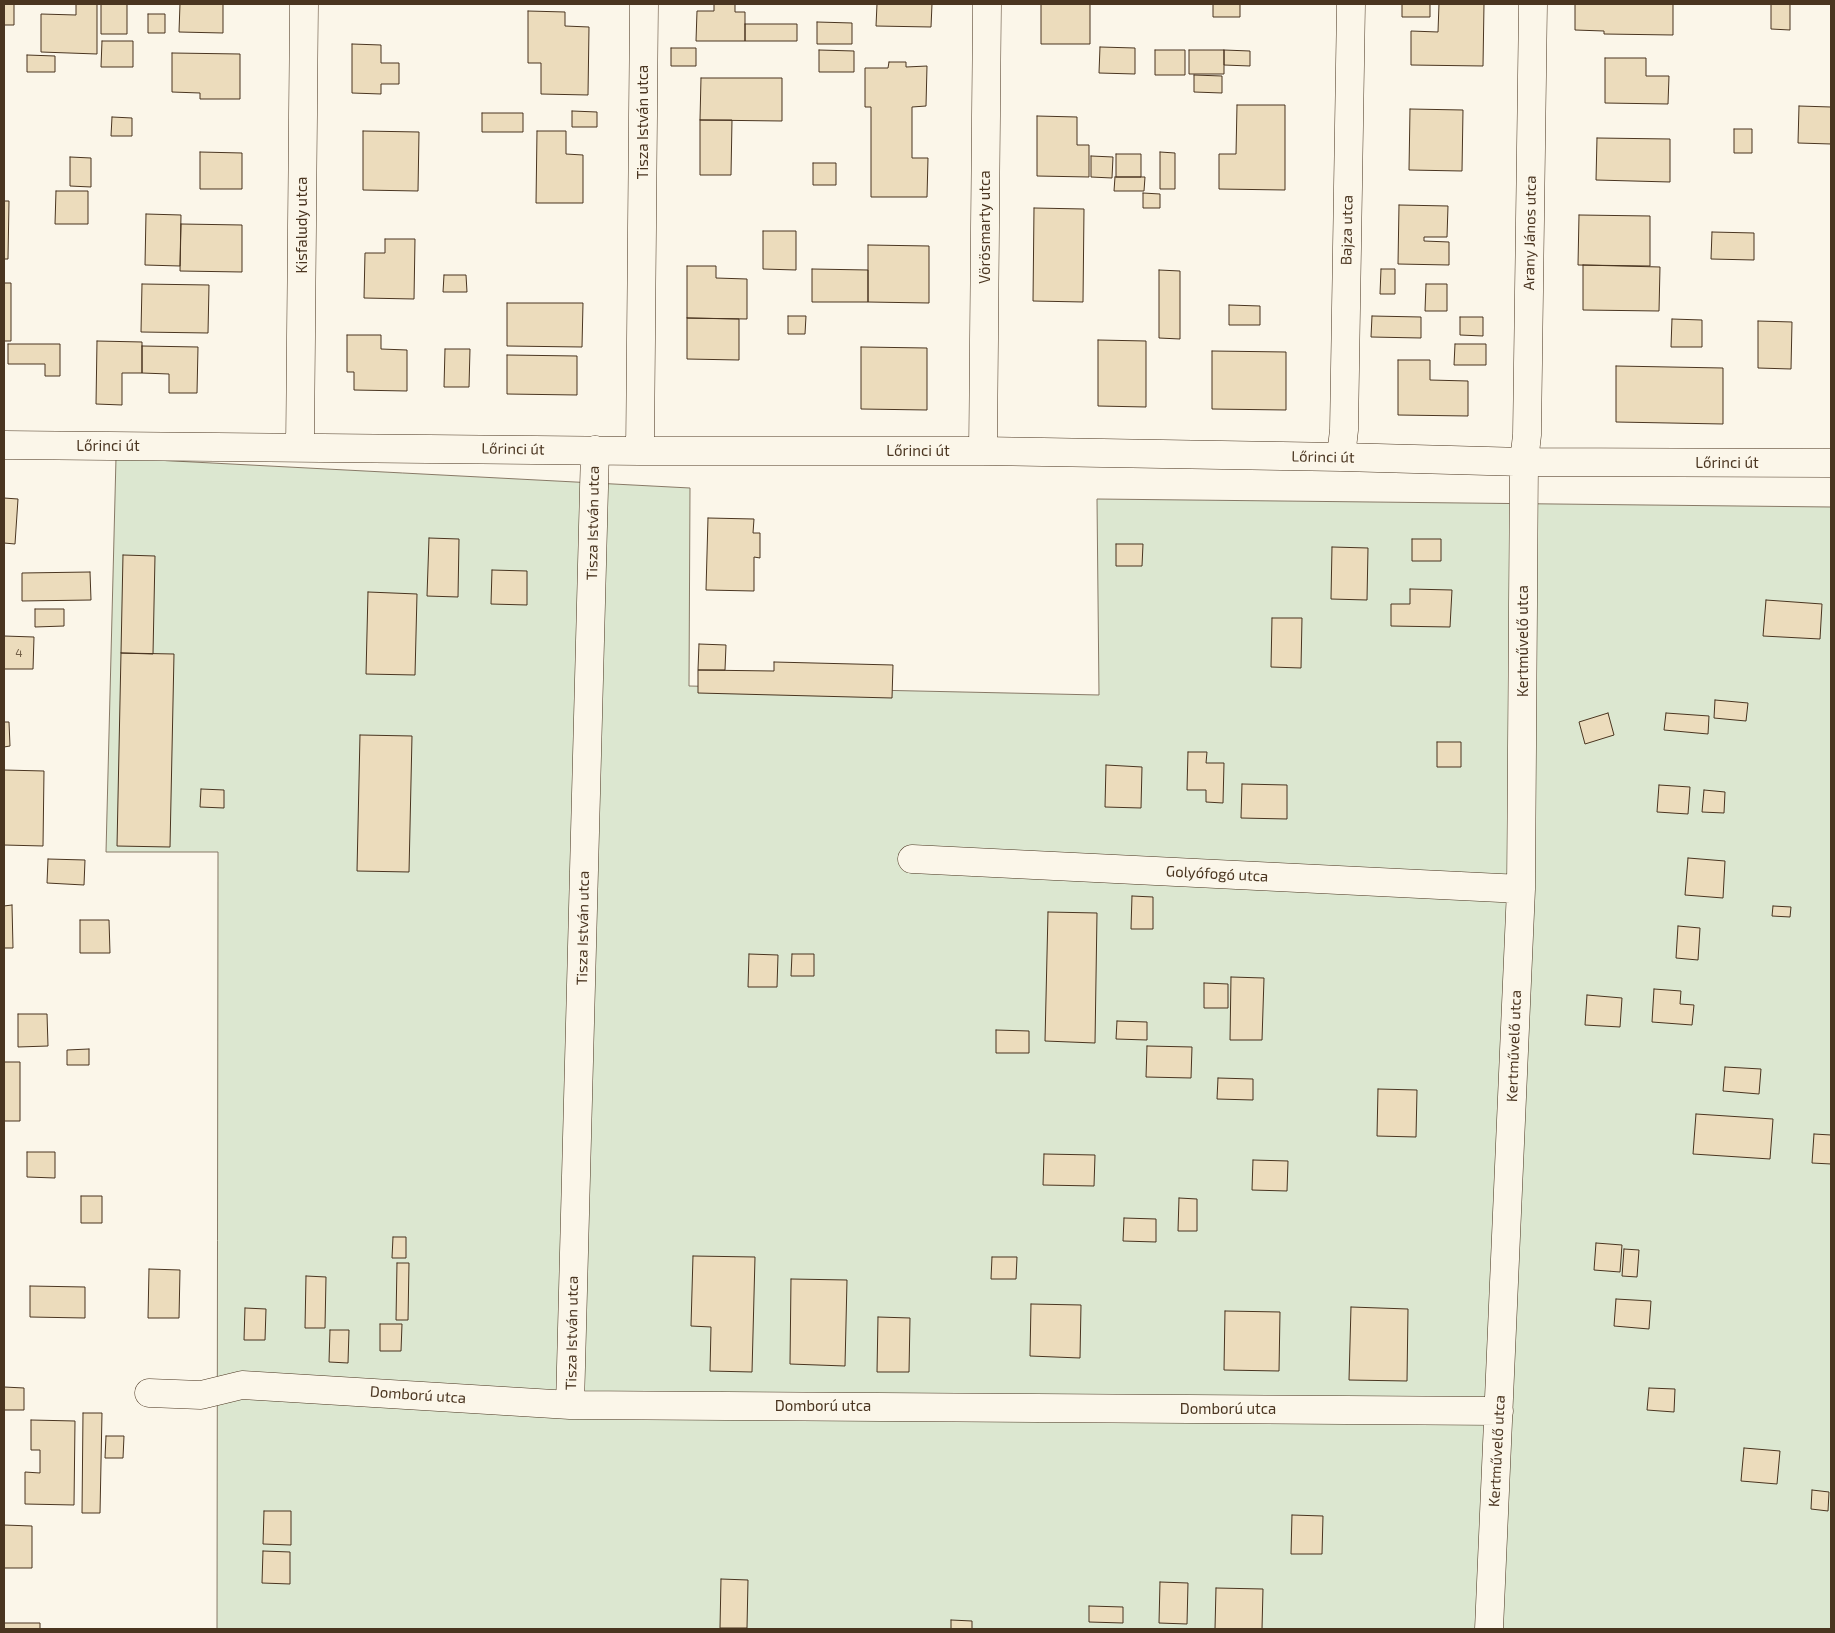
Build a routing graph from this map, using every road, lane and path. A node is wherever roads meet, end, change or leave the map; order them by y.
1 (304, 4) edge
2 (644, 4) edge
3 (987, 4) edge
4 (1351, 4) edge
5 (1533, 4) edge
6 (4, 445) edge
7 (300, 447) junction
8 (595, 450) junction
9 (640, 451) junction
10 (983, 451) junction
11 (1341, 457) junction
12 (1524, 462) junction
13 (1831, 463) edge
14 (912, 860) dead end
15 (1521, 889) junction
16 (149, 1393) dead end
17 (570, 1405) junction
18 (1499, 1410) junction
19 (1489, 1629) edge

1 - 7 street, Kisfaludy utca
2 - 9 street, Tisza István utca
3 - 10 street, Vörösmarty utca
4 - 11 street, Bajza utca
5 - 12 street, Arany János utca
6 - 7 street, Lőrinci út
7 - 8 street, Lőrinci út
8 - 9 street, Lőrinci út
8 - 17 street, Tisza István utca
9 - 10 street, Lőrinci út
10 - 11 street, Lőrinci út
11 - 12 street, Lőrinci út
12 - 13 street, Lőrinci út
12 - 15 street, Kertművelő utca
14 - 15 street, Golyófogó utca
15 - 18 street, Kertművelő utca
16 - 17 street, Domború utca
17 - 18 street, Domború utca
18 - 19 street, Kertművelő utca

